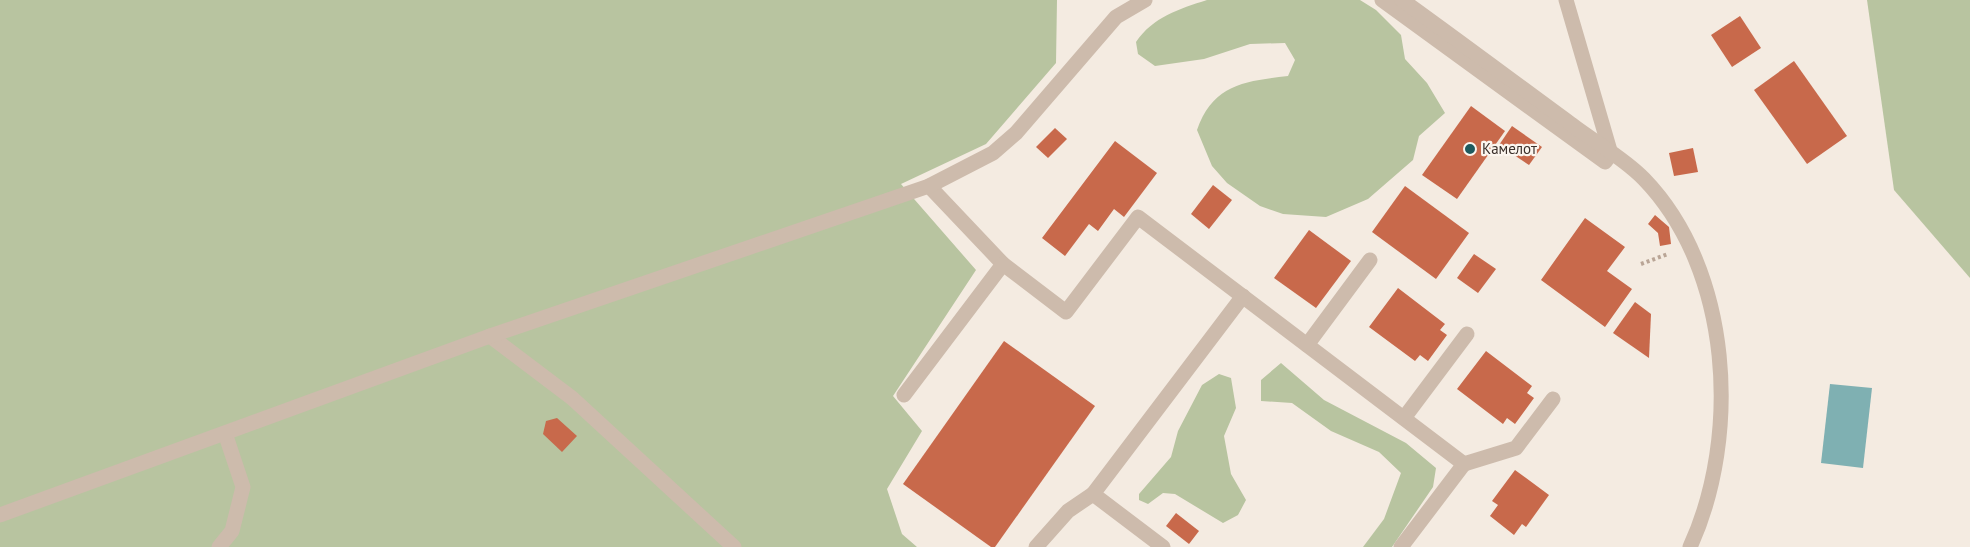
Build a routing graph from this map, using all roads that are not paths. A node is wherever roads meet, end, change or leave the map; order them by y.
1 (1145, 0) edge
2 (1382, 0) edge
3 (1402, 0) edge
4 (1566, 0) edge
5 (1611, 154) junction
6 (929, 186) junction
7 (1370, 260) dead end
8 (1003, 264) junction
9 (1243, 296) junction
10 (1467, 334) dead end
11 (490, 336) junction
12 (1306, 345) junction
13 (904, 395) dead end
14 (1553, 399) dead end
15 (1404, 418) junction
16 (225, 433) junction
17 (1464, 464) junction
18 (1093, 494) junction
19 (0, 515) edge
20 (219, 547) edge
21 (734, 547) edge
22 (1036, 547) edge
23 (1163, 547) edge
24 (1401, 547) edge
25 (1690, 547) edge

1 - 6 street
2 - 5 street
3 - 5 street
4 - 5 street
5 - 25 street
6 - 8 street
6 - 11 street
7 - 12 street
8 - 9 street
8 - 13 street
9 - 12 street
9 - 18 street
10 - 15 street
11 - 16 street
11 - 21 street
12 - 15 street
14 - 17 street
15 - 17 street
16 - 19 street
16 - 20 street
17 - 24 street
18 - 22 street
18 - 23 street

